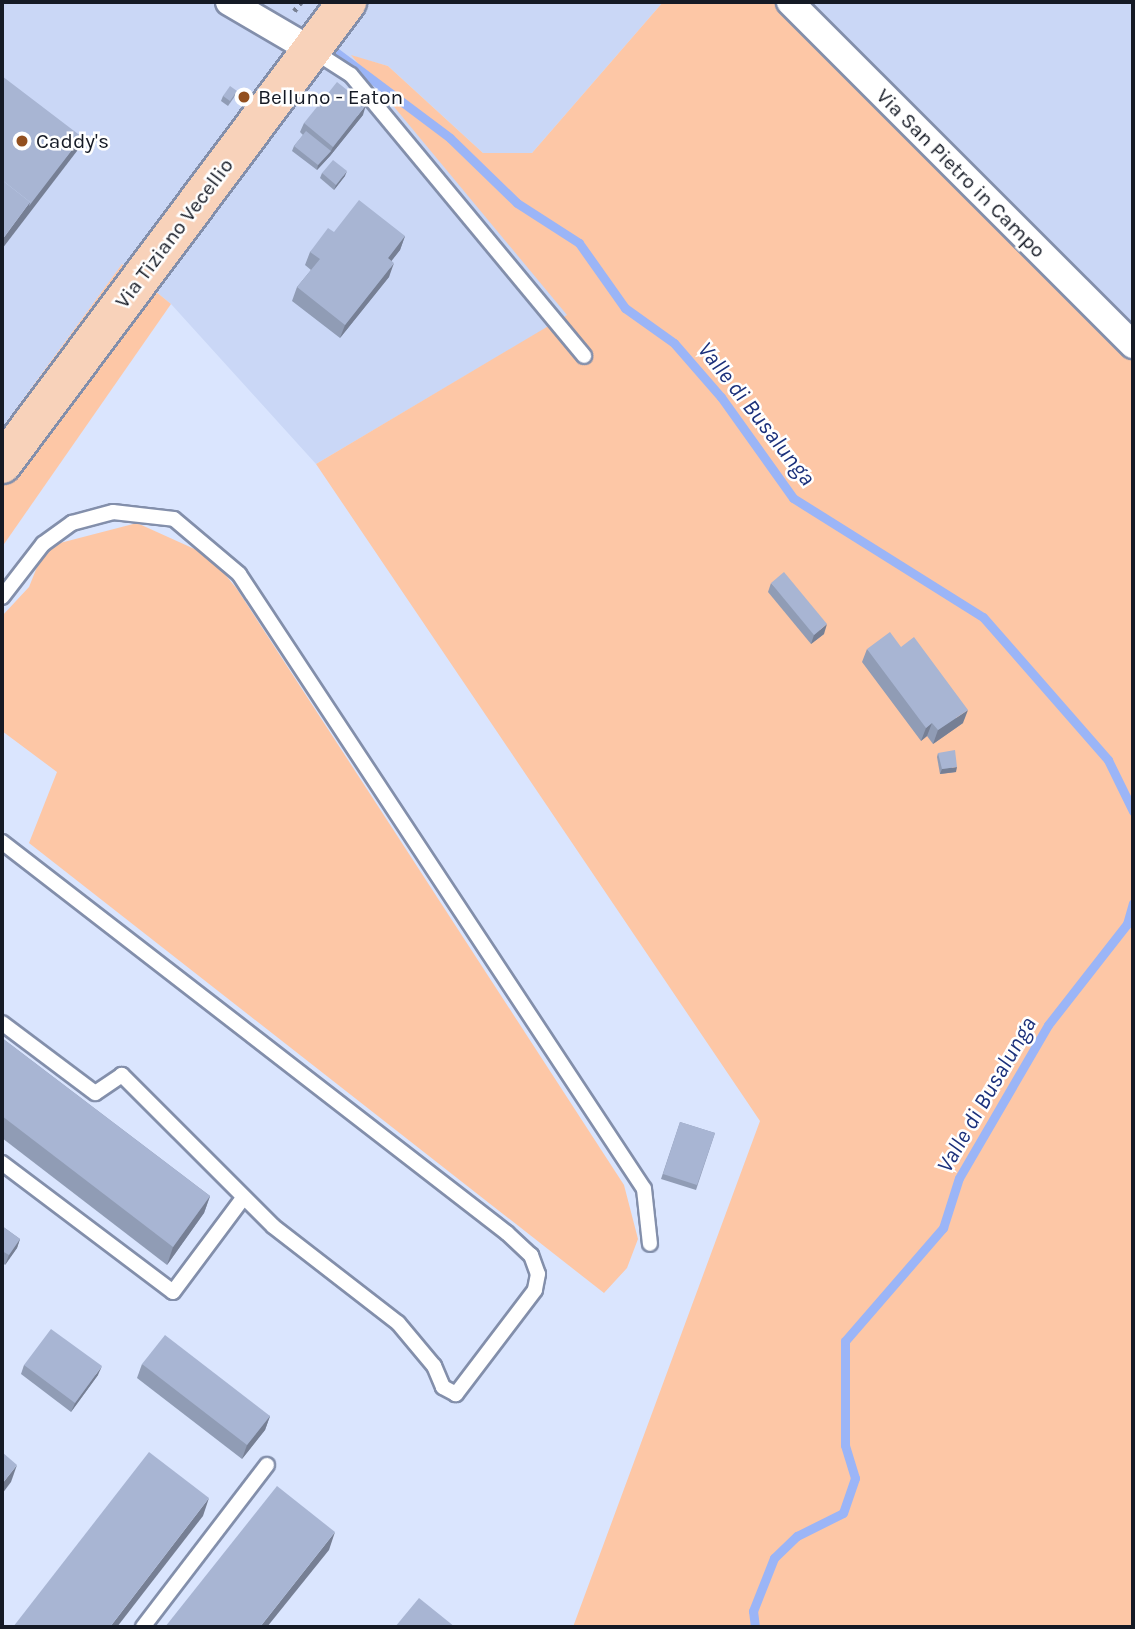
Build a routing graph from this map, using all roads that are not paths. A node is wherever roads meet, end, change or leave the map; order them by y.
1 (229, 2) edge
2 (347, 2) edge
3 (790, 2) edge
4 (311, 50) junction
5 (1133, 345) edge
6 (584, 356) dead end
7 (2, 464) edge
8 (2, 597) edge
9 (2, 842) edge
10 (2, 1023) edge
11 (2, 1163) edge
12 (243, 1198) junction
13 (650, 1244) dead end
14 (267, 1465) dead end
15 (143, 1627) edge

1 - 4 street
2 - 4 main road, Via Tiziano Vecellio
3 - 5 street, Via San Pietro in Campo
4 - 6 lane
4 - 7 main road, Via Tiziano Vecellio
8 - 13 lane
9 - 12 lane
10 - 12 lane
11 - 12 lane
14 - 15 lane

